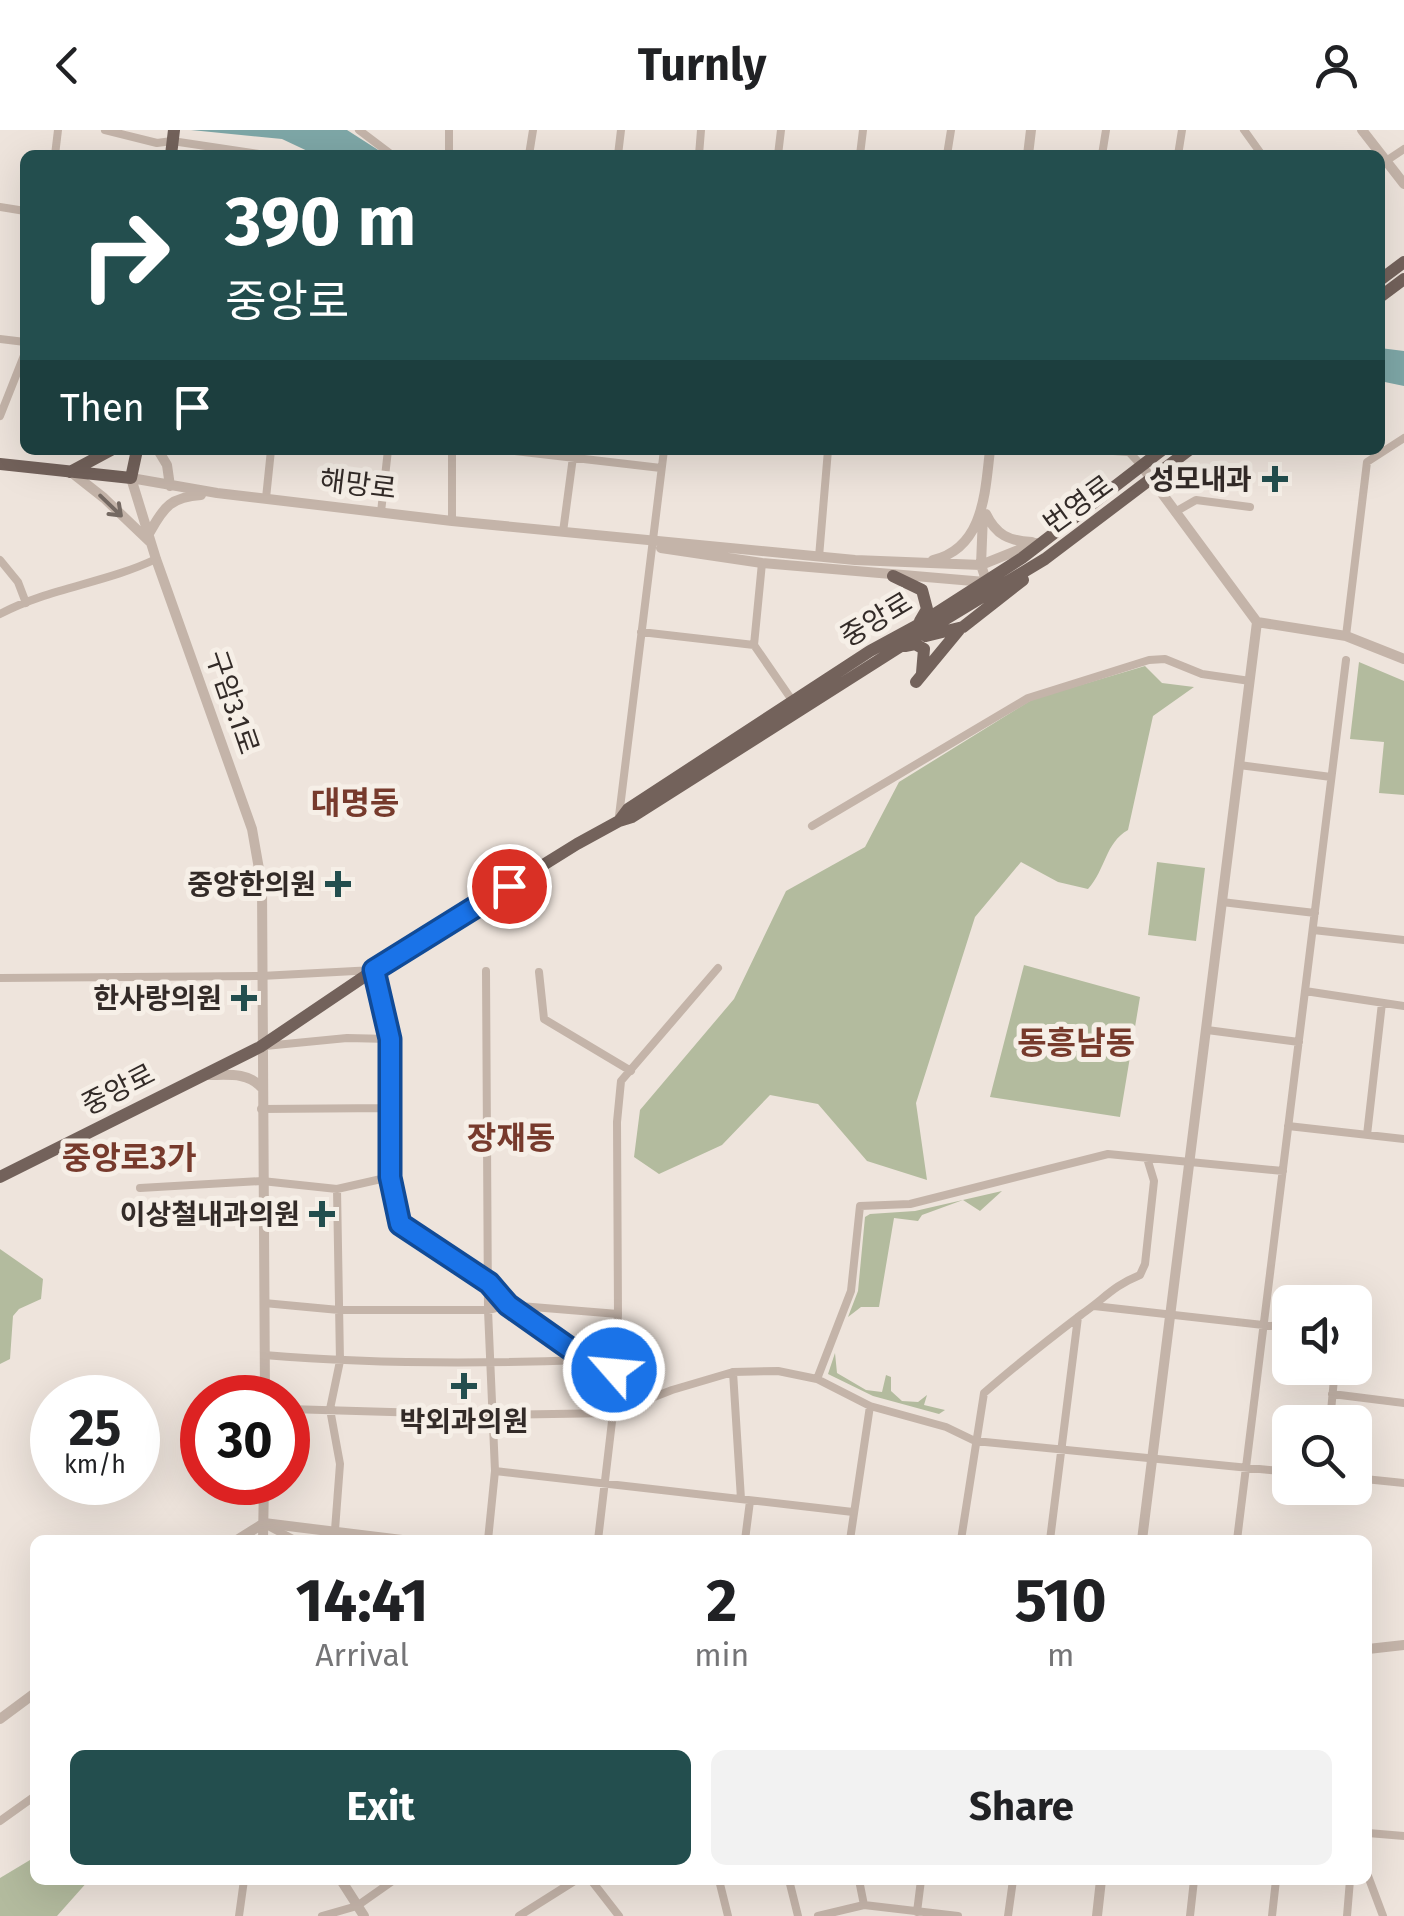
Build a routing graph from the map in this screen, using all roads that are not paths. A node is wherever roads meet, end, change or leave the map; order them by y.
1 (105, 130) edge
2 (359, 130) edge
3 (172, 140) edge
4 (235, 150) edge
5 (385, 150) edge
6 (1385, 165) edge
7 (1404, 184) edge
8 (20, 366) edge
9 (0, 416) edge
10 (102, 455) edge
11 (136, 455) edge
12 (161, 455) edge
13 (270, 455) edge
14 (387, 455) edge
15 (452, 455) edge
16 (568, 455) edge
17 (663, 455) edge
18 (828, 455) edge
19 (989, 455) edge
20 (1132, 455) edge
21 (1155, 455) edge
22 (1183, 455) edge
23 (1378, 455) edge
24 (573, 457) junction
25 (0, 464) edge
26 (1141, 466) junction
27 (662, 468) junction
28 (70, 472) junction
29 (132, 478) junction
30 (1152, 480) junction
31 (170, 486) junction
32 (216, 493) junction
33 (266, 498) junction
34 (983, 504) junction
35 (1250, 506) dead end
36 (381, 512) junction
37 (1175, 512) junction
38 (452, 521) junction
39 (563, 532) junction
40 (150, 537) junction
41 (1043, 540) junction
42 (651, 542) junction
43 (819, 558) junction
44 (156, 559) junction
45 (1045, 559) junction
46 (0, 560) edge
47 (918, 563) junction
48 (762, 564) junction
49 (982, 565) junction
50 (893, 576) junction
51 (988, 587) junction
52 (26, 604) junction
53 (0, 614) edge
54 (1257, 622) junction
55 (963, 627) junction
56 (641, 632) junction
57 (917, 632) junction
58 (1346, 636) junction
59 (754, 645) junction
60 (898, 648) junction
61 (1404, 658) edge
62 (1346, 660) dead end
63 (1250, 681) junction
64 (796, 705) junction
65 (1239, 765) junction
66 (1331, 777) junction
67 (618, 821) junction
68 (812, 826) dead end
69 (1222, 902) junction
70 (1315, 913) junction
71 (1313, 930) junction
72 (1404, 940) edge
73 (718, 968) dead end
74 (374, 970) junction
75 (486, 971) dead end
76 (539, 972) dead end
77 (261, 976) junction
78 (0, 978) edge
79 (1305, 992) junction
80 (1382, 1003) junction
81 (1404, 1006) edge
82 (1206, 1030) junction
83 (390, 1039) junction
84 (1299, 1042) junction
85 (260, 1047) junction
86 (631, 1071) junction
87 (203, 1074) junction
88 (260, 1087) junction
89 (390, 1108) junction
90 (261, 1109) junction
91 (1288, 1126) junction
92 (1367, 1135) junction
93 (1404, 1139) edge
94 (1146, 1158) junction
95 (1190, 1162) junction
96 (1283, 1171) junction
97 (0, 1177) edge
98 (390, 1177) junction
99 (262, 1181) junction
100 (140, 1188) dead end
101 (337, 1189) junction
102 (489, 1283) junction
103 (264, 1303) junction
104 (508, 1305) junction
105 (1094, 1306) junction
106 (339, 1310) junction
107 (488, 1310) junction
108 (618, 1314) junction
109 (1171, 1316) junction
110 (1078, 1318) junction
111 (1264, 1326) junction
112 (1272, 1327) edge
113 (264, 1355) junction
114 (586, 1360) junction
115 (340, 1361) junction
116 (492, 1363) junction
117 (614, 1370) junction
118 (733, 1372) junction
119 (264, 1375) edge
120 (817, 1380) junction
121 (1333, 1385) edge
122 (1332, 1394) junction
123 (1404, 1403) edge
124 (1331, 1405) edge
125 (870, 1406) junction
126 (310, 1409) edge
127 (330, 1409) junction
128 (613, 1412) junction
129 (493, 1415) junction
130 (974, 1441) junction
131 (1061, 1451) junction
132 (1154, 1457) junction
133 (1246, 1468) junction
134 (1272, 1470) edge
135 (495, 1471) junction
136 (1372, 1479) edge
137 (1404, 1482) edge
138 (606, 1484) junction
139 (746, 1500) junction
140 (264, 1505) edge
141 (854, 1512) junction
142 (264, 1523) junction
143 (335, 1530) junction
144 (245, 1535) edge
145 (264, 1535) edge
146 (286, 1535) edge
147 (368, 1535) edge
148 (489, 1535) edge
149 (599, 1535) edge
150 (744, 1535) edge
151 (851, 1535) edge
152 (963, 1535) edge
153 (1051, 1535) edge
154 (1143, 1535) edge
155 (1238, 1535) edge
156 (1404, 1646) edge
157 (1372, 1649) edge
158 (30, 1696) edge
159 (0, 1719) edge
160 (30, 1800) edge
161 (0, 1821) edge
162 (1372, 1833) edge
163 (1404, 1836) edge
164 (243, 1885) edge
165 (343, 1885) edge
166 (389, 1885) edge
167 (568, 1885) edge
168 (596, 1885) edge
169 (720, 1885) edge
170 (790, 1885) edge
171 (860, 1885) edge
172 (919, 1885) edge
173 (1012, 1885) edge
174 (1101, 1885) edge
175 (1193, 1885) edge
176 (1275, 1885) edge
177 (1350, 1885) edge
178 (1371, 1885) edge
179 (864, 1905) junction
180 (360, 1911) edge
181 (916, 1914) edge
182 (239, 1916) edge
183 (322, 1916) edge
184 (519, 1916) edge
185 (619, 1916) edge
186 (728, 1916) edge
187 (798, 1916) edge
188 (818, 1916) edge
189 (958, 1916) edge
190 (1008, 1916) edge
191 (1097, 1916) edge
192 (1190, 1916) edge
193 (1272, 1916) edge
194 (1347, 1916) edge
195 (1383, 1916) edge

1 - 3 street
2 - 5 street
3 - 4 street
6 - 7 street
8 - 9 street
10 - 28 main road
11 - 29 main road, 구암3.1로
12 - 31 street
13 - 33 street
14 - 36 street
15 - 38 street
16 - 24 street
17 - 27 street
18 - 43 street
19 - 34 street
20 - 26 street
21 - 26 main road, 번영로
22 - 30 main road, 번영로
23 - 58 street
24 - 27 street
24 - 39 street
25 - 28 main road, 해망로
26 - 30 street
26 - 41 main road, 번영로
27 - 42 street
28 - 29 main road, 해망로
28 -> 40 street
29 - 31 street, 해망로
29 - 40 street, 구암3.1로
30 - 37 street
30 - 45 main road, 번영로
31 - 32 street, 해망로
32 - 33 street, 해망로
32 - 40 street
33 - 36 street, 해망로
34 - 41 street
34 - 47 street
34 - 49 street
35 - 37 street
36 - 38 street, 해망로
37 - 54 street
38 - 39 street, 해망로
39 - 42 street, 해망로
40 - 44 street, 구암3.1로
41 - 49 street
41 - 51 main road, 번영로
42 - 43 street, 해망로
42 - 48 street, 해망로
42 - 56 street
43 - 47 street, 해망로
44 - 52 street
44 - 77 street, 구암3.1로
45 - 51 main road, 번영로
45 - 55 main road
46 - 52 street
47 - 49 street, 해망로
48 - 50 street, 해망로
48 - 59 street
49 - 51 street
50 - 51 street, 해망로
50 - 57 main road
51 - 57 main road, 중앙로
52 - 53 street
54 - 58 street
54 - 63 street
55 - 57 main road
55 - 60 main road
56 - 59 street
56 - 67 street
57 - 60 main road, 중앙로
57 - 64 main road, 중앙로
58 - 61 street
59 - 64 street
60 - 64 main road, 중앙로
62 - 66 street
63 - 65 street
63 - 68 street
64 - 67 main road, 중앙로
65 - 66 street
65 - 69 street
66 - 70 street
67 - 74 main road, 중앙로
69 - 70 street
69 - 82 street
70 - 71 street
71 - 72 street
71 - 79 street
73 - 86 street
74 - 77 street, 중앙로
74 - 83 street
74 - 85 main road, 중앙로
75 - 102 street
76 - 86 street
77 - 78 street
77 - 85 street, 구암3.1로
79 - 80 street
79 - 84 street
80 - 81 street
80 - 92 street
82 - 84 street
82 - 95 street
83 - 85 street, 중앙로
83 - 89 street
84 - 91 street
85 - 87 main road, 중앙로
85 - 88 street, 구암3.1로
86 - 108 street
87 - 88 street
87 - 97 main road, 중앙로
88 - 90 street, 구암3.1로
89 - 90 street
89 - 98 street
90 - 99 street, 구암3.1로
91 - 92 street
91 - 96 street
92 - 93 street
94 - 95 street
94 - 105 street
94 - 120 street
95 - 96 street
95 - 109 street
96 - 111 street
98 - 101 street
98 - 102 street
99 - 100 street
99 - 101 street
99 - 103 street, 구암3.1로
101 - 106 street
102 - 104 street
102 - 107 street
103 - 106 street
103 - 113 street, 구암3.1로
104 - 107 street
104 - 108 street
104 - 114 street
105 - 109 street
105 - 110 street
106 - 107 street
106 - 115 street
107 - 116 street
108 - 117 street
109 - 111 street
109 - 132 street
110 - 130 street
110 - 131 street
111 - 112 street
111 - 133 street
113 - 115 street
113 - 119 street, 구암3.1로
114 - 116 street
114 - 117 street
115 - 116 street
115 - 127 street
116 - 129 street
117 - 128 street
118 - 120 street
118 - 128 street
118 - 139 street
120 - 125 street
121 - 122 street
122 - 123 street
122 - 124 street
125 - 130 street
125 - 141 street
126 - 127 street
127 - 129 street
127 - 143 street
128 - 129 street
128 - 138 street
129 - 135 street
130 - 131 street
130 - 152 street
131 - 132 street
131 - 153 street
132 - 133 street
132 - 154 street
133 - 134 street
133 - 155 street
135 - 138 street
135 - 148 street
136 - 137 street
138 - 139 street
138 - 149 street
139 - 141 street
139 - 150 street
140 - 142 street
141 - 151 street
142 - 143 street
142 - 144 street
142 - 145 street
142 - 146 street
143 - 147 street
156 - 157 street
158 - 159 street
160 - 161 street
162 - 163 street
164 - 182 street
165 - 180 street
166 - 180 street
167 - 184 street
168 - 185 street
169 - 186 street
170 - 187 street
171 - 179 street
172 - 181 street
173 - 190 street
174 - 191 street
175 - 192 street
176 - 193 street
177 - 194 street
178 - 195 street
179 - 181 street
179 - 188 street
180 - 183 street
181 - 189 street

